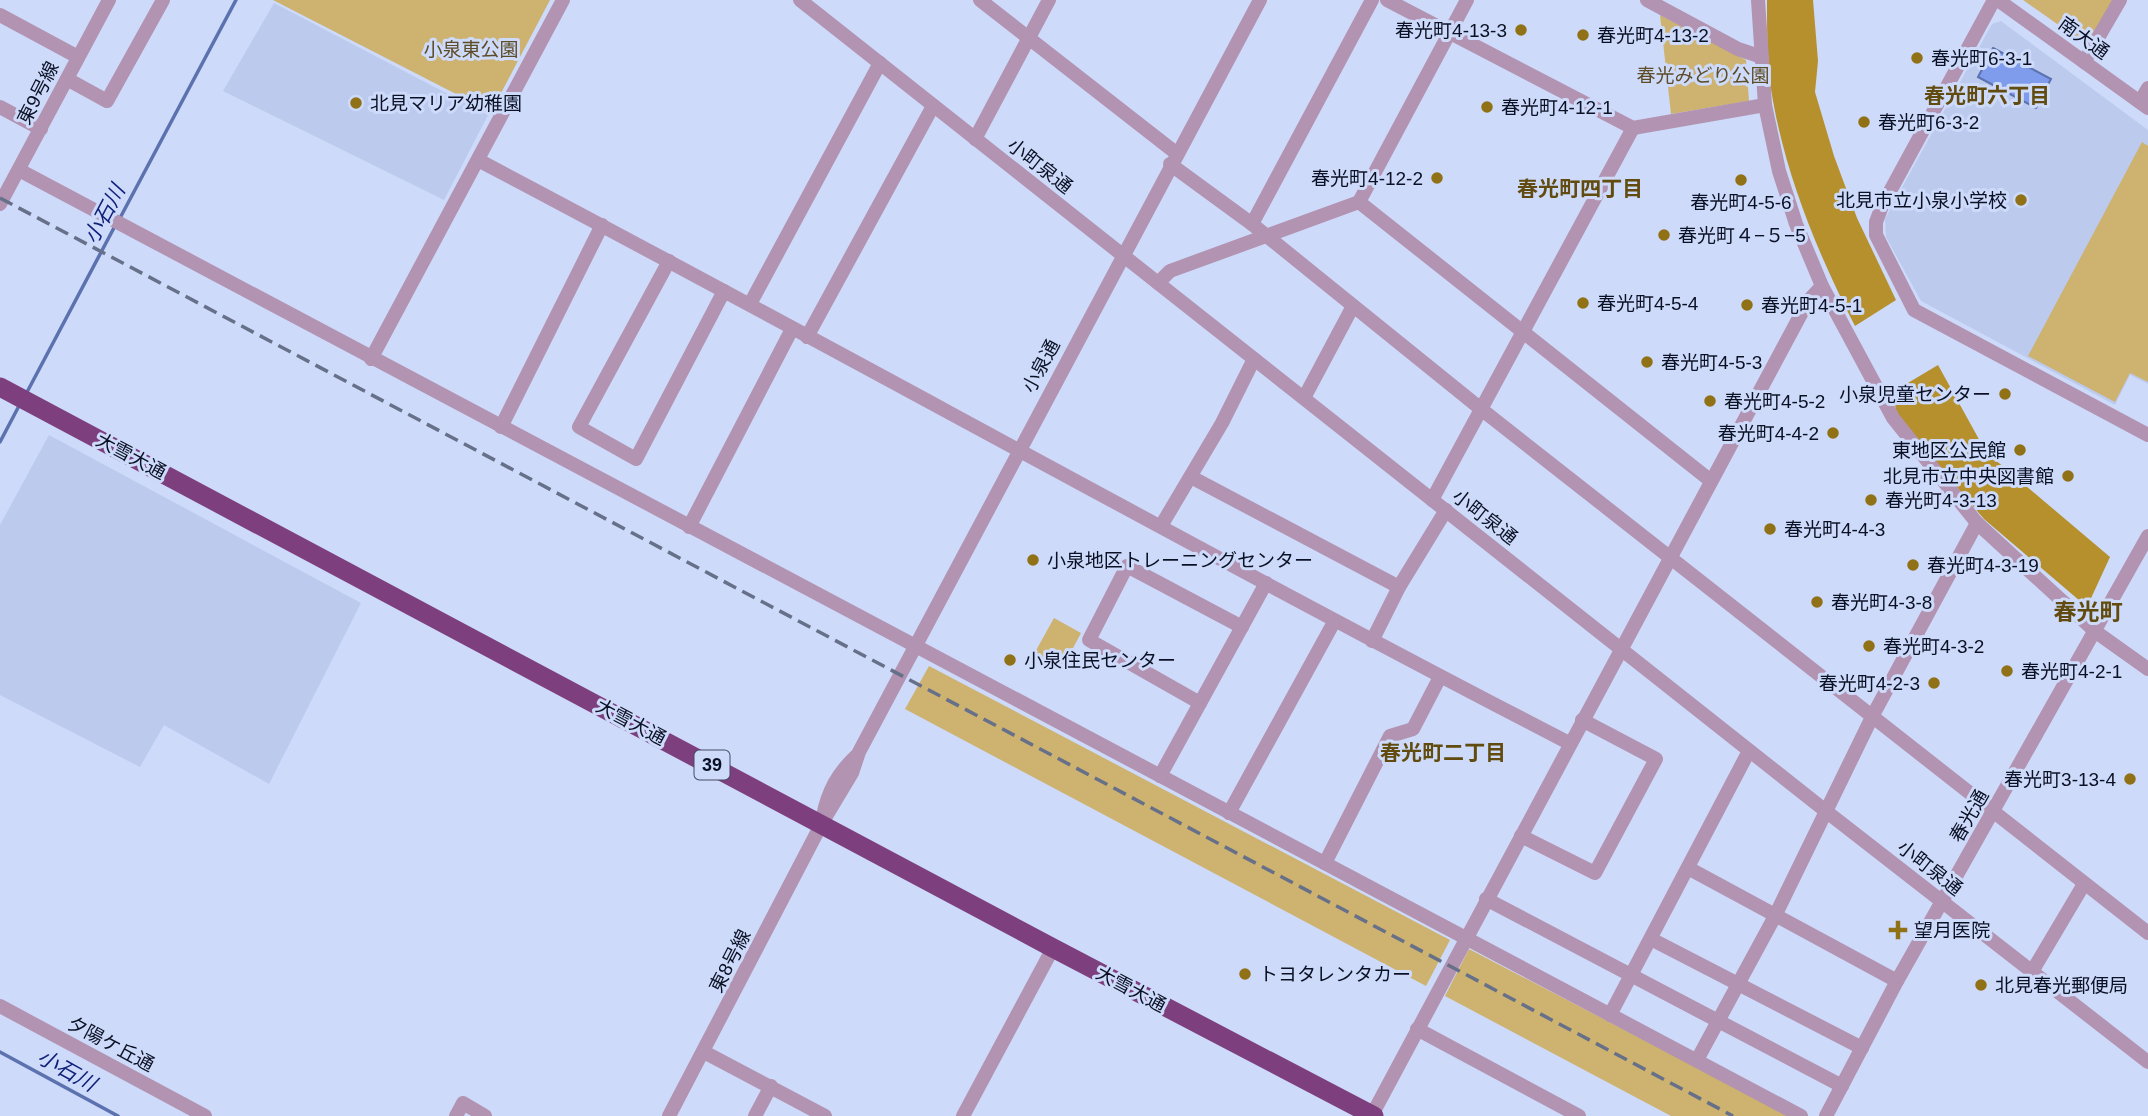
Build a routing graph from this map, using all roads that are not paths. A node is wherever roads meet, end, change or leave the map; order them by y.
1 (109, 0) edge
2 (163, 0) edge
3 (563, 0) edge
4 (800, 0) edge
5 (980, 0) edge
6 (1049, 0) edge
7 (1260, 0) edge
8 (1372, 0) edge
9 (1387, 0) edge
10 (1467, 0) edge
11 (1647, 0) edge
12 (1758, 0) edge
13 (1996, 0) edge
14 (2120, 0) edge
15 (0, 15) edge
16 (1450, 33) junction
17 (1028, 37) junction
18 (78, 57) junction
19 (1762, 57) junction
20 (2084, 62) junction
21 (880, 63) junction
22 (66, 79) junction
23 (2148, 88) edge
24 (1765, 105) junction
25 (2144, 105) edge
26 (933, 106) junction
27 (0, 107) edge
28 (1633, 128) junction
29 (41, 129) junction
30 (975, 139) junction
31 (1173, 159) junction
32 (478, 160) junction
33 (19, 170) junction
34 (1359, 202) junction
35 (0, 204) edge
36 (602, 225) junction
37 (1252, 225) junction
38 (1264, 236) junction
39 (1123, 254) junction
40 (669, 261) junction
41 (1158, 283) junction
42 (1822, 286) junction
43 (724, 291) junction
44 (750, 304) junction
45 (1353, 306) junction
46 (792, 329) junction
47 (1524, 331) junction
48 (807, 337) junction
49 (371, 359) junction
50 (1254, 359) junction
51 (1, 387) edge
52 (1304, 398) junction
53 (1481, 409) junction
54 (501, 427) junction
55 (2148, 435) edge
56 (1019, 448) junction
57 (1191, 477) junction
58 (1711, 481) junction
59 (1432, 500) junction
60 (1446, 510) junction
61 (1977, 523) junction
62 (1161, 526) junction
63 (689, 527) junction
64 (2148, 536) edge
65 (2144, 555) edge
66 (1673, 556) junction
67 (1266, 583) junction
68 (1399, 587) junction
69 (1334, 622) junction
70 (1242, 627) junction
71 (2096, 632) junction
72 (1372, 641) junction
73 (915, 645) junction
74 (1621, 648) junction
75 (2148, 668) edge
76 (1440, 677) junction
77 (1200, 703) junction
78 (1873, 715) junction
79 (1582, 720) junction
80 (1569, 743) junction
81 (1749, 751) junction
82 (1160, 776) junction
83 (1995, 810) junction
84 (1826, 812) junction
85 (1229, 813) junction
86 (822, 823) junction
87 (1521, 836) junction
88 (1325, 863) junction
89 (1688, 868) junction
90 (2084, 884) junction
91 (1486, 899) junction
92 (1942, 902) junction
93 (1774, 916) junction
94 (2148, 933) edge
95 (1465, 938) junction
96 (1651, 939) junction
97 (1053, 948) junction
98 (2033, 970) junction
99 (1632, 975) junction
100 (1897, 981) junction
101 (1738, 984) junction
102 (0, 1006) edge
103 (1610, 1015) junction
104 (1718, 1020) junction
105 (1417, 1029) junction
106 (1862, 1048) junction
107 (705, 1052) junction
108 (2145, 1057) edge
109 (1697, 1060) junction
110 (771, 1086) junction
111 (1842, 1086) junction
112 (1373, 1115) edge
113 (205, 1116) edge
114 (456, 1116) edge
115 (485, 1116) edge
116 (669, 1116) edge
117 (755, 1116) edge
118 (825, 1116) edge
119 (963, 1116) edge
120 (1579, 1116) edge
121 (1801, 1116) edge
122 (1826, 1116) edge

1 - 18 street, 東9号線
2 - 22 street
3 - 32 street
4 - 21 street, 小町泉通
5 - 17 street
6 - 17 street
7 - 31 street, 小泉通
8 - 37 street
9 - 16 street
10 - 16 street
11 - 19 street
12 - 19 street
13 - 20 street, 南大通
13 - 55 street
14 - 20 street
15 - 18 street
16 - 28 street
16 - 34 street
17 - 30 street
17 - 31 street
18 - 22 street, 東9号線
19 - 24 street
20 - 25 street, 南大通
21 - 26 street, 小町泉通
21 - 44 street
22 - 29 street, 東9号線
23 - 25 street
24 - 28 street
24 - 42 street
26 - 30 street, 小町泉通
26 - 48 street
27 - 29 street
28 - 47 street
29 - 33 street, 東9号線
30 - 39 street, 小町泉通
31 - 37 street
31 - 39 street, 小泉通
32 - 36 street
32 - 49 street
33 - 35 street, 東9号線
33 - 49 street
34 - 38 street
34 - 47 street
36 - 40 street
36 - 54 street
37 - 38 street
38 - 41 street
38 - 45 street
39 - 41 street, 小町泉通
39 - 56 street, 小泉通
40 - 43 street
40 - 43 street
41 - 50 street, 小町泉通
42 - 58 street
42 - 61 street
43 - 44 street
44 - 46 street
45 - 52 street
45 - 53 street
46 - 48 street
46 - 63 street
47 - 53 street
47 - 58 street
48 - 56 street
49 - 54 street
50 - 52 street, 小町泉通
50 - 57 street
51 - 86 highway, 大雪大通 / 39
52 - 59 street, 小町泉通
53 - 59 street
53 - 66 street
54 - 63 street
56 - 62 street
56 - 73 street, 小泉通
57 - 62 street
57 - 68 street
58 - 66 street
59 - 60 street, 小町泉通
60 - 68 street
60 - 74 street, 小町泉通
61 - 71 street
61 - 78 street
62 - 67 street
63 - 73 street
64 - 65 street, 春光通
65 - 71 street, 春光通
66 - 74 street
66 - 78 street
67 - 69 street
67 - 70 street
68 - 72 street
69 - 72 street
69 - 85 street
70 - 77 street
70 - 77 street
71 - 75 street
71 - 83 street, 春光通
72 - 76 street
73 - 82 street
73 - 86 street, 小泉通
74 - 79 street
74 - 81 street, 小町泉通
76 - 80 street
76 - 88 street
77 - 82 street
78 - 83 street
78 - 84 street
79 - 80 street
79 - 87 street
80 - 87 street
81 - 84 street, 小町泉通
81 - 89 street
82 - 85 street
83 - 90 street
83 - 92 street, 春光通
84 - 92 street, 小町泉通
84 - 93 street
85 - 88 street
86 - 97 highway, 大雪大通 / 39
86 - 107 street, 東8号線
87 - 91 street
88 - 95 street
89 - 93 street
89 - 96 street
90 - 94 street
90 - 98 street
91 - 95 street
91 - 99 street
92 - 98 street, 小町泉通
92 - 100 street, 春光通
93 - 100 street
93 - 101 street
95 - 103 street
95 - 105 street
96 - 99 street
96 - 101 street
97 - 112 highway, 大雪大通 / 39
97 - 119 street
98 - 108 street, 小町泉通
99 - 103 street
99 - 104 street
100 - 106 street, 春光通
101 - 104 street
101 - 106 street
102 - 113 street, 夕陽ケ丘通
103 - 109 street
104 - 109 street
104 - 111 street
105 - 112 street
105 - 120 street
106 - 111 street, 春光通
107 - 110 street
107 - 116 street, 東8号線
109 - 121 street
110 - 117 street
110 - 118 street
111 - 122 street, 春光通
114 - 115 street

